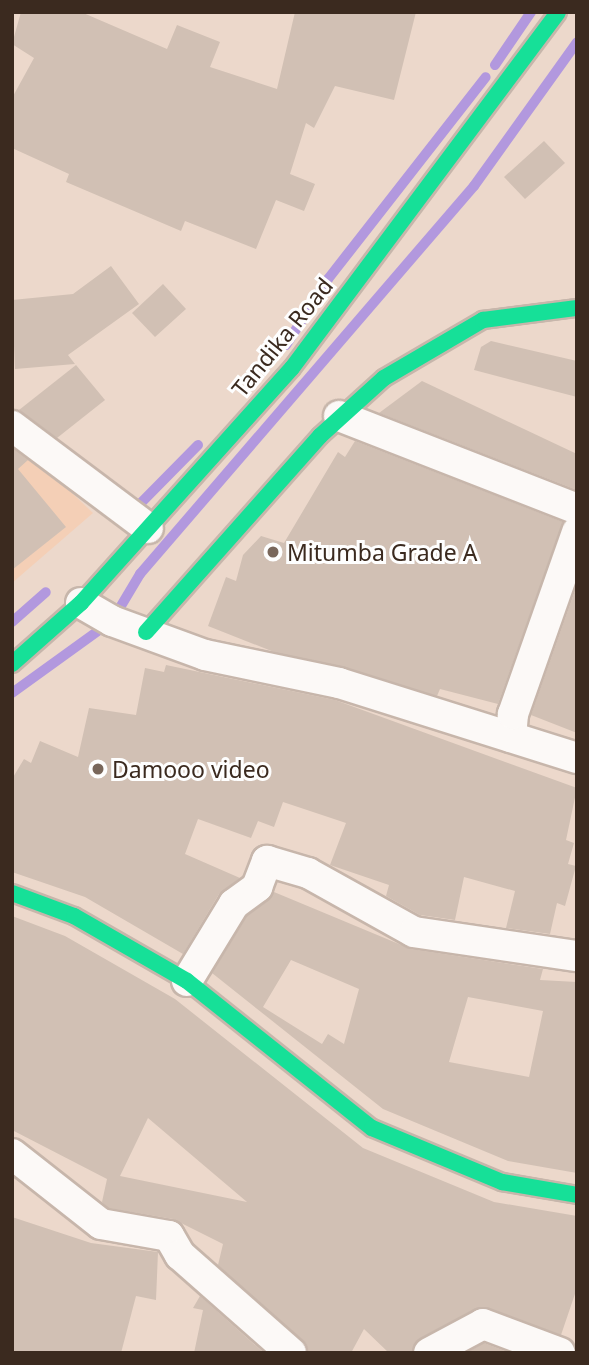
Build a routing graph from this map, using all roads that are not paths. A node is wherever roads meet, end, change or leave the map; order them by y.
1 (558, 12) edge
2 (577, 308) edge
3 (339, 416) junction
4 (12, 426) edge
5 (577, 509) edge
6 (148, 528) junction
7 (577, 532) edge
8 (81, 603) junction
9 (146, 632) junction
10 (12, 664) edge
11 (511, 737) junction
12 (577, 758) edge
13 (12, 893) edge
14 (577, 956) edge
15 (187, 981) junction
16 (12, 1154) edge
17 (577, 1195) edge
18 (291, 1353) edge
19 (429, 1353) edge
20 (560, 1353) edge

1 - 6 street, Tandika Road
2 - 3 street
3 - 5 street
3 - 9 street
4 - 6 street
6 - 8 street, Tandika Road
7 - 11 street
8 - 9 street
8 - 10 street, Tandika Road
9 - 11 street
11 - 12 street
13 - 15 street
14 - 15 street
15 - 17 street
16 - 18 street
19 - 20 street

